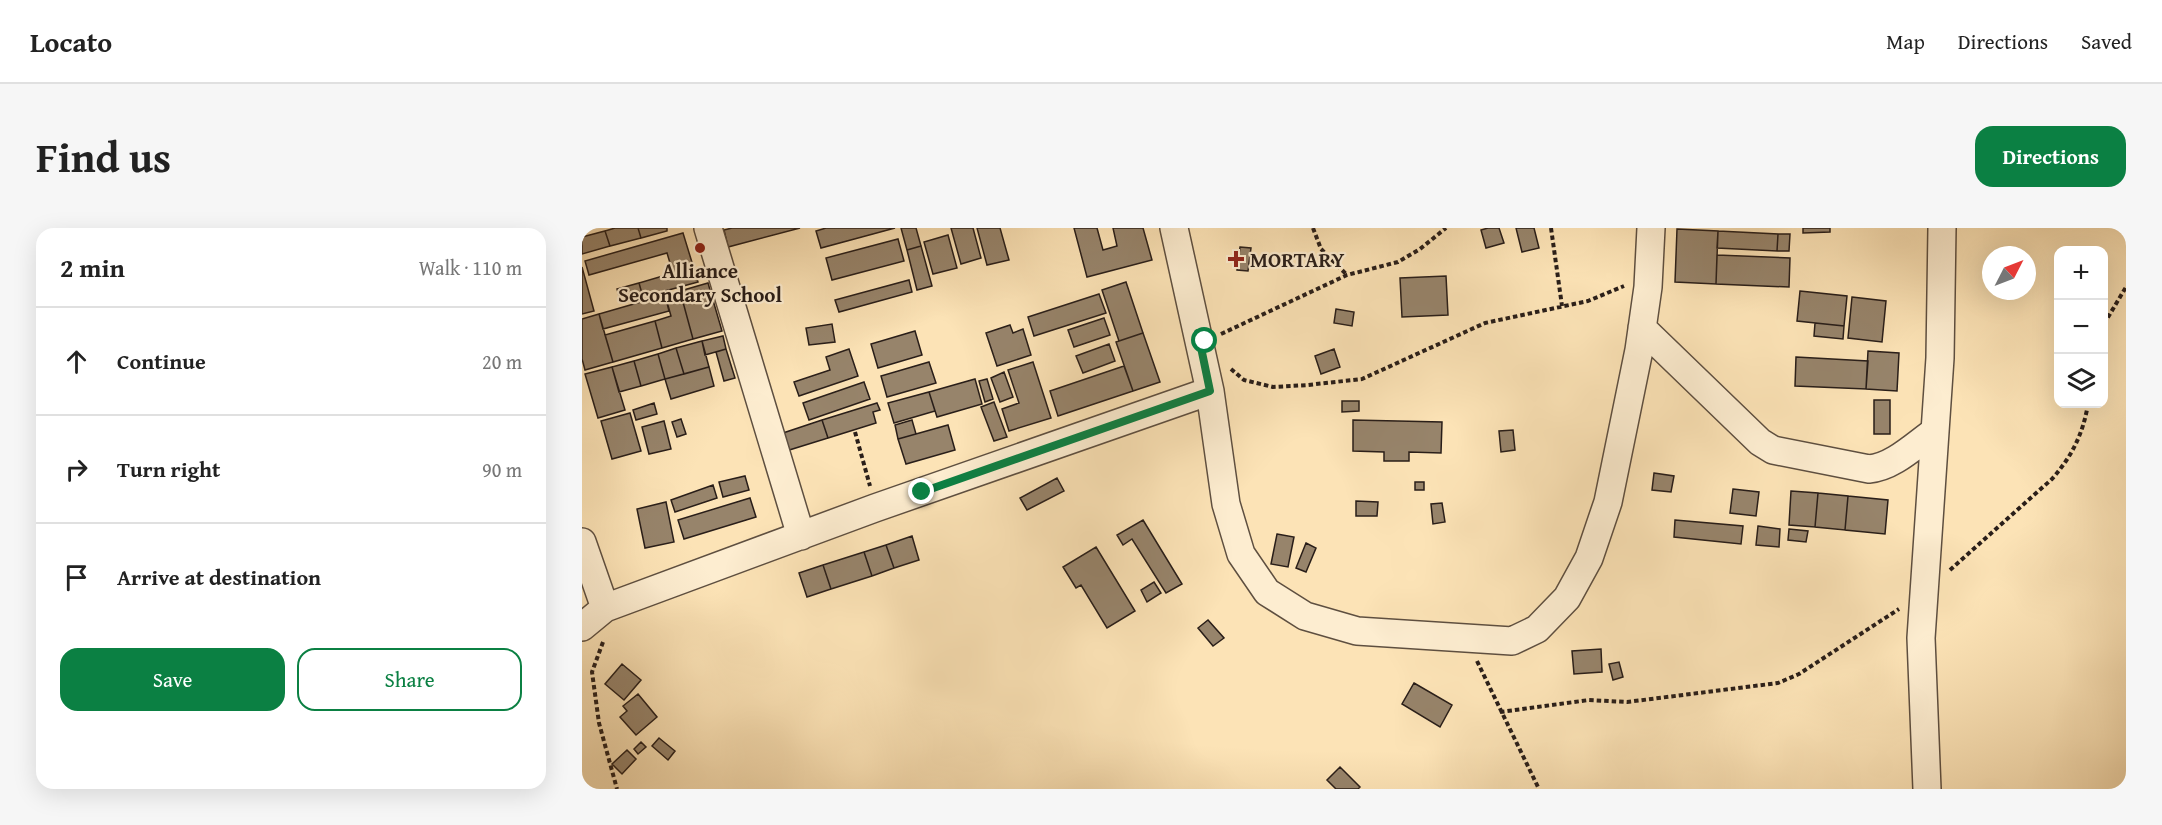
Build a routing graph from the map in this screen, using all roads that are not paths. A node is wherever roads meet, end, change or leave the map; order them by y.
1 (708, 228) edge
2 (1174, 228) edge
3 (1651, 228) edge
4 (1942, 228) edge
5 (1642, 328) junction
6 (1210, 391) junction
7 (1935, 431) junction
8 (801, 536) junction
9 (582, 542) edge
10 (605, 608) junction
11 (582, 627) edge
12 (1927, 789) edge

1 - 8 street
2 - 6 street
3 - 5 street
4 - 7 street
5 - 6 street
5 - 7 street
6 - 8 street
7 - 12 street
8 - 10 street
9 - 10 street
10 - 11 street

